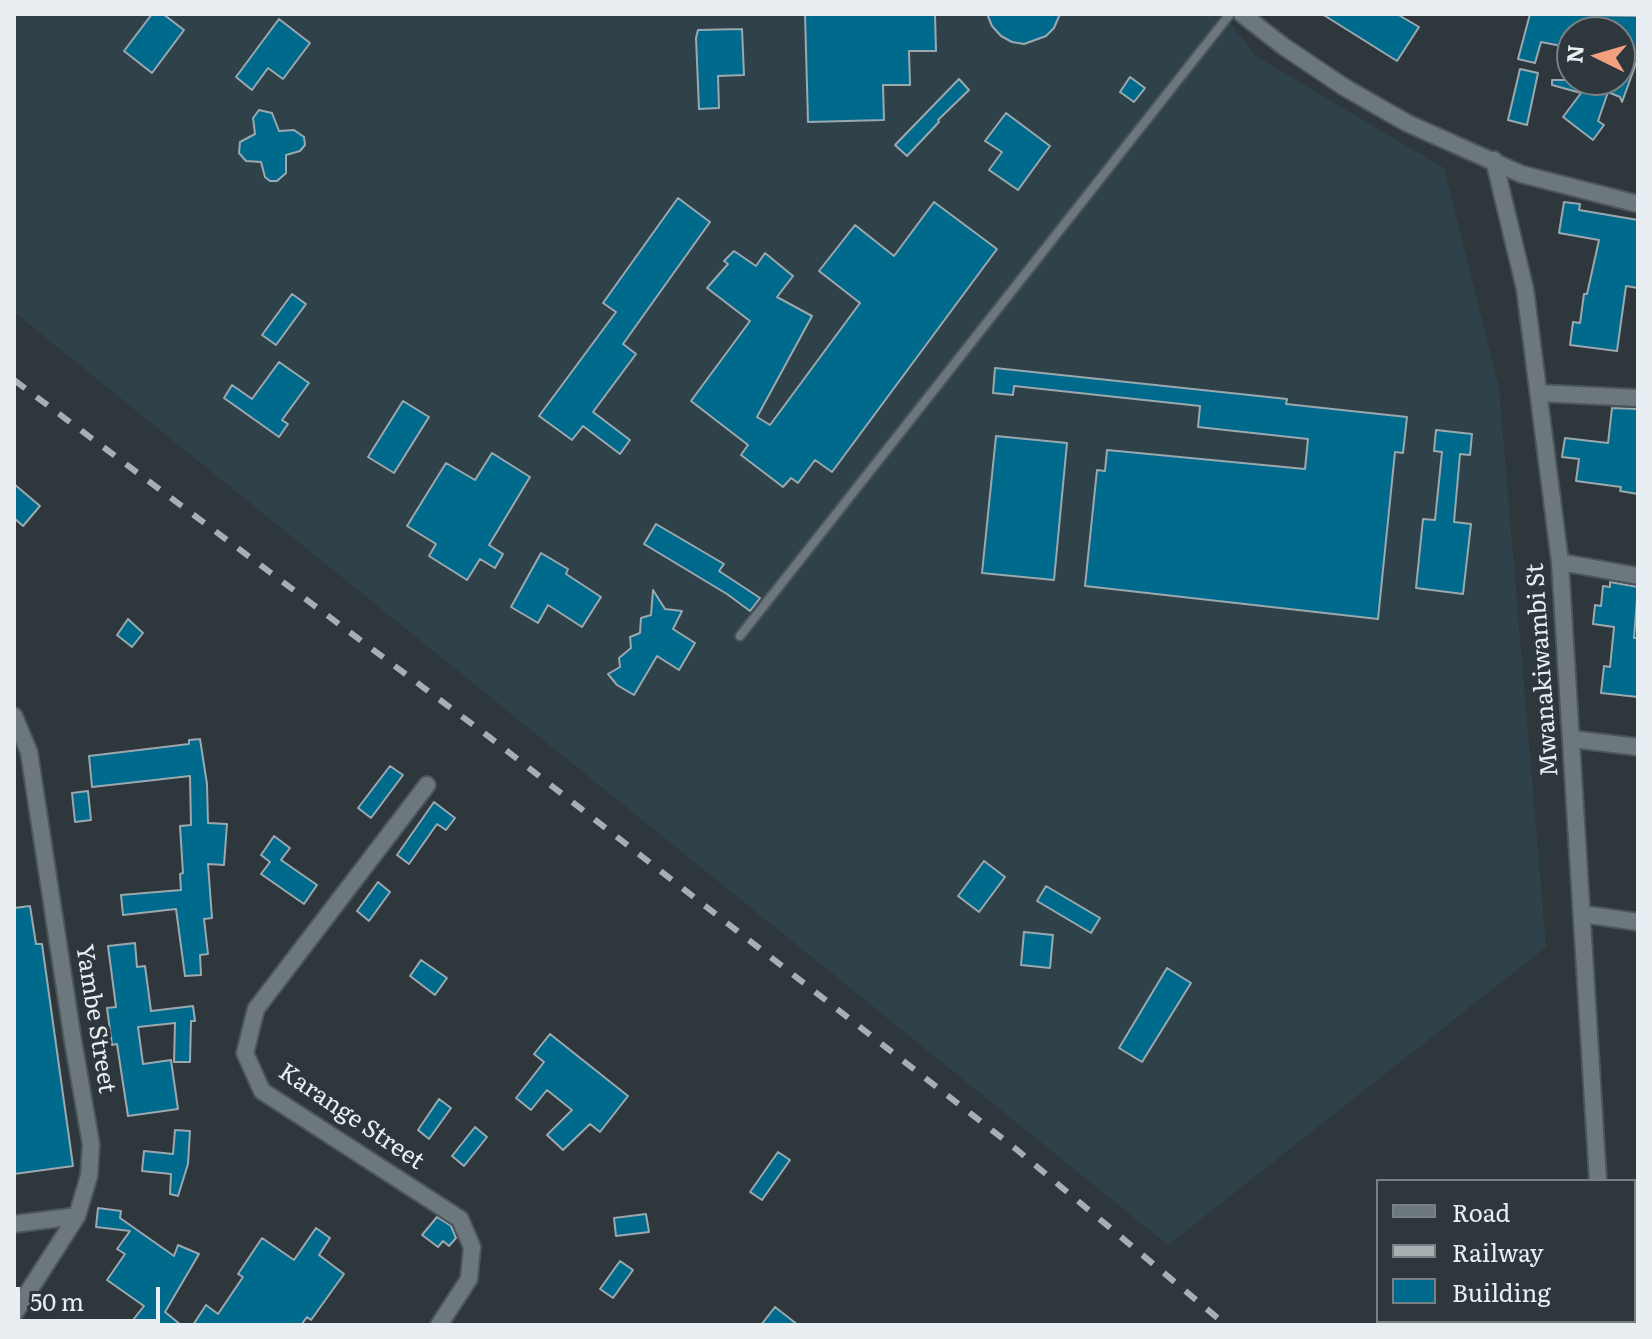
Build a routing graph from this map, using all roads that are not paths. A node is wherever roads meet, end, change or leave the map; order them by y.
1 (1230, 14) edge
2 (1242, 14) edge
3 (1494, 160) junction
4 (1638, 204) edge
5 (1539, 393) junction
6 (1638, 398) edge
7 (1560, 562) junction
8 (1638, 576) edge
9 (740, 636) dead end
10 (14, 716) edge
11 (1572, 739) junction
12 (1638, 747) edge
13 (427, 785) dead end
14 (1582, 914) junction
15 (1638, 922) edge
16 (1598, 1179) edge
17 (77, 1216) junction
18 (14, 1224) edge
19 (14, 1314) edge
20 (439, 1325) edge

1 - 9 lane
2 - 3 street
3 - 4 street
3 - 5 street, Mwanakiwambi St
5 - 6 street
5 - 7 street, Mwanakiwambi St
7 - 8 street
7 - 11 street, Mwanakiwambi St
10 - 17 street, Yambe Street
11 - 12 street
11 - 14 street, Mwanakiwambi St
13 - 20 street, Karange Street
14 - 15 street
14 - 16 street, Mwanakiwambi St
17 - 18 street
17 - 19 street, Yambe Street

